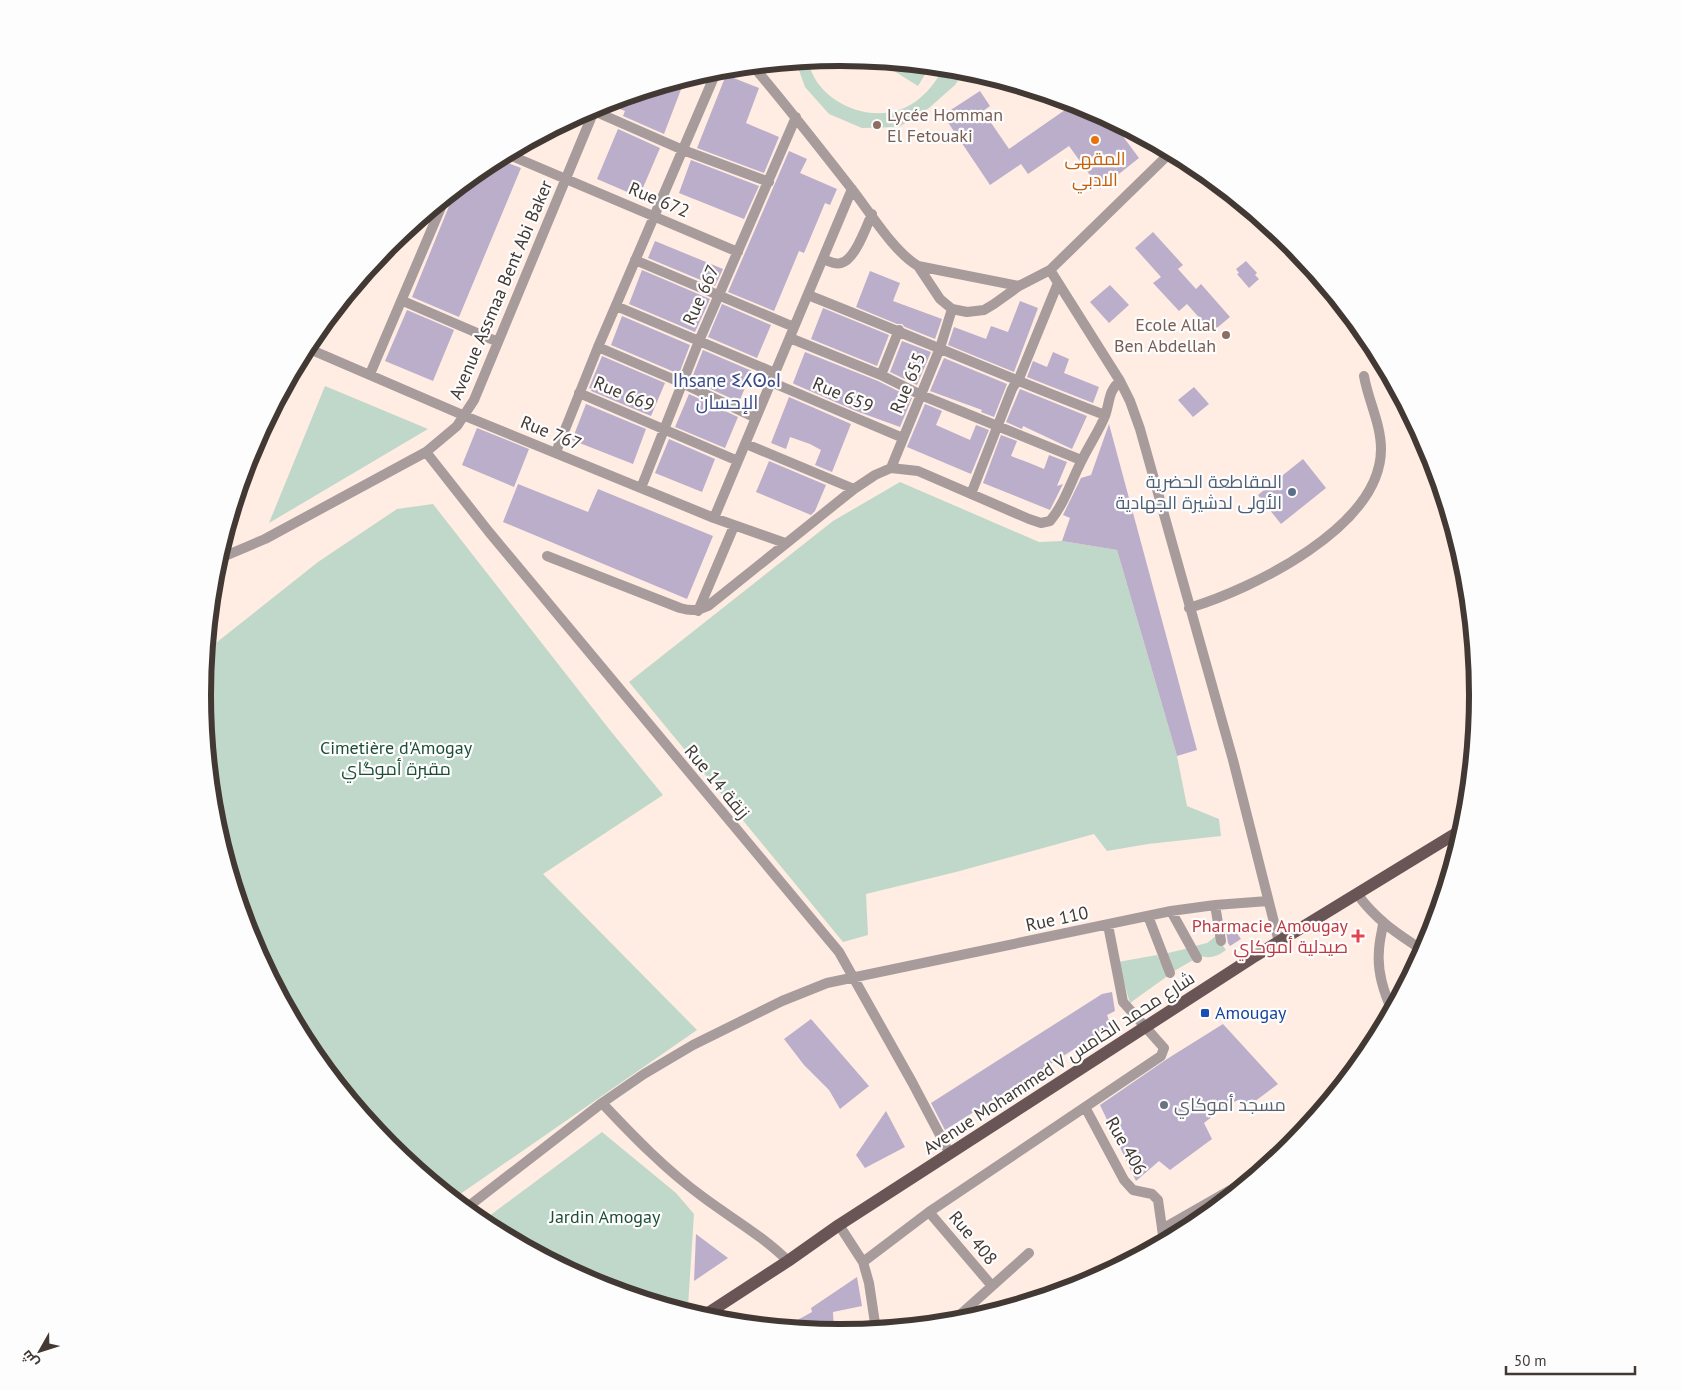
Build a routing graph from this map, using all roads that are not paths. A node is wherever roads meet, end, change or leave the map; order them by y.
1 (758, 72) edge
2 (713, 79) edge
3 (603, 113) edge
4 (591, 118) edge
5 (796, 118) junction
6 (683, 150) junction
7 (515, 157) edge
8 (1166, 157) edge
9 (567, 179) junction
10 (769, 182) junction
11 (852, 189) junction
12 (440, 210) edge
13 (872, 214) junction
14 (655, 216) junction
15 (738, 252) junction
16 (822, 259) junction
17 (635, 260) junction
18 (918, 266) junction
19 (1050, 270) junction
20 (1058, 284) junction
21 (1019, 286) junction
22 (808, 295) junction
23 (719, 296) junction
24 (402, 301) junction
25 (616, 306) junction
26 (952, 309) junction
27 (794, 327) junction
28 (899, 330) junction
29 (790, 338) junction
30 (699, 341) junction
31 (498, 342) junction
32 (598, 347) junction
33 (940, 348) junction
34 (314, 351) edge
35 (370, 374) junction
36 (881, 375) junction
37 (1364, 376) dead end
38 (773, 377) junction
39 (1016, 381) junction
40 (1120, 381) junction
41 (682, 383) junction
42 (579, 393) junction
43 (921, 395) junction
44 (1105, 415) junction
45 (465, 416) junction
46 (756, 418) junction
47 (998, 426) junction
48 (664, 429) junction
49 (903, 438) junction
50 (746, 444) junction
51 (426, 452) junction
52 (556, 452) junction
53 (738, 460) junction
54 (1081, 460) junction
55 (891, 468) junction
56 (641, 488) junction
57 (854, 489) junction
58 (971, 494) junction
59 (714, 518) junction
60 (734, 526) junction
61 (785, 543) junction
62 (228, 555) edge
63 (547, 556) dead end
64 (1189, 608) junction
65 (698, 611) junction
66 (1454, 835) edge
67 (1358, 895) junction
68 (1268, 901) junction
69 (1215, 905) junction
70 (1171, 911) junction
71 (1148, 916) junction
72 (1383, 924) junction
73 (1108, 925) junction
74 (1221, 941) dead end
75 (1279, 942) junction
76 (1417, 947) edge
77 (1197, 958) dead end
78 (1170, 973) dead end
79 (854, 977) junction
80 (1389, 1003) edge
81 (1147, 1028) junction
82 (602, 1103) junction
83 (1085, 1107) junction
84 (950, 1154) junction
85 (1229, 1191) edge
86 (471, 1205) edge
87 (929, 1212) junction
88 (840, 1225) junction
89 (1162, 1229) junction
90 (1163, 1235) edge
91 (1029, 1252) dead end
92 (788, 1261) junction
93 (863, 1262) junction
94 (992, 1286) junction
95 (711, 1311) edge
96 (962, 1313) edge
97 (875, 1323) edge

1 - 5 street
2 - 6 street
3 - 6 street
4 - 9 street, Avenue Assmaa Bent Abi Baker
5 - 10 street, Rue 667
5 - 11 street
6 - 10 street
6 - 14 street
7 - 9 street, Rue 672
8 - 19 street
9 - 14 street, Rue 672
9 - 31 street, Avenue Assmaa Bent Abi Baker
10 - 15 street, Rue 667
11 - 13 street
11 - 16 street
12 - 24 street
13 - 16 street
13 - 18 street
14 - 15 street, Rue 672
14 - 17 street
15 - 23 street, Rue 667
16 - 22 street
17 - 23 street
17 - 25 street
18 - 21 street
18 - 26 street
19 - 20 street
19 - 21 street
20 - 39 street
20 - 40 street
21 - 26 street
22 - 27 street
22 - 28 street
23 - 27 street
23 - 30 street, Rue 667
24 - 31 street
24 - 35 street
25 - 30 street, Rue 659
25 - 32 street
26 - 33 street, Rue 655
27 - 29 street
28 - 33 street
28 - 36 street
29 - 36 street
29 - 38 street
30 - 38 street, Rue 659
30 - 41 street, Rue 667
31 - 45 street, Avenue Assmaa Bent Abi Baker
32 - 41 street
32 - 42 street
33 - 39 street
33 - 43 street, Rue 655
34 - 35 street, Rue 767
35 - 45 street, Rue 767
36 - 43 street
37 - 64 street
38 - 46 street
38 - 49 street, Rue 659
39 - 44 street
39 - 47 street
40 - 44 street
40 - 64 street
41 - 46 street
41 - 48 street, Rue 667
42 - 48 street, Rue 669
42 - 52 street
43 - 47 street
43 - 49 street, Rue 655
44 - 54 street
45 - 51 street, Avenue Assmaa Bent Abi Baker
45 - 52 street, Rue 767
46 - 50 street
47 - 54 street
47 - 58 street
48 - 53 street, Rue 669
48 - 56 street, Rue 667
49 - 55 street, Rue 655
50 - 53 street
50 - 57 street
51 - 62 street, Avenue Assmaa Bent Abi Baker
51 - 79 street, Rue 14 زنقة
52 - 56 street, Rue 767
53 - 59 street
54 - 58 street
55 - 57 street
55 - 58 street
56 - 59 street, Rue 767
57 - 61 street
59 - 60 street, Rue 767
60 - 61 street, Rue 767
60 - 65 street
61 - 65 street
63 - 65 street
64 - 68 street
66 - 67 main road, Avenue Mohammed V شارع محمد الخامس
67 - 72 street
67 - 75 main road, Avenue Mohammed V شارع محمد الخامس
68 - 69 street, Rue 110
68 - 75 street
69 - 70 street, Rue 110
69 - 74 street
70 - 71 street, Rue 110
70 - 77 street
71 - 73 street, Rue 110
71 - 78 street
72 - 76 street
72 - 80 street
73 - 79 street, Rue 110
73 - 81 street
75 - 81 main road, Avenue Mohammed V شارع محمد الخامس
79 - 82 street, Rue 110
79 - 84 street, Rue 14 زنقة
81 - 83 street
81 - 84 main road, Avenue Mohammed V شارع محمد الخامس
82 - 86 street, Rue 110
82 - 92 street
83 - 87 street
83 - 89 street, Rue 406
84 - 88 main road, Avenue Mohammed V شارع محمد الخامس
85 - 89 street
87 - 93 street
87 - 94 street, Rue 408
88 - 92 main road, Avenue Mohammed V شارع محمد الخامس
88 - 93 street
89 - 90 street, Rue 406
91 - 94 street, Rue 408
92 - 95 main road, Avenue Mohammed V شارع محمد الخامس
93 - 97 street
94 - 96 street, Rue 408

